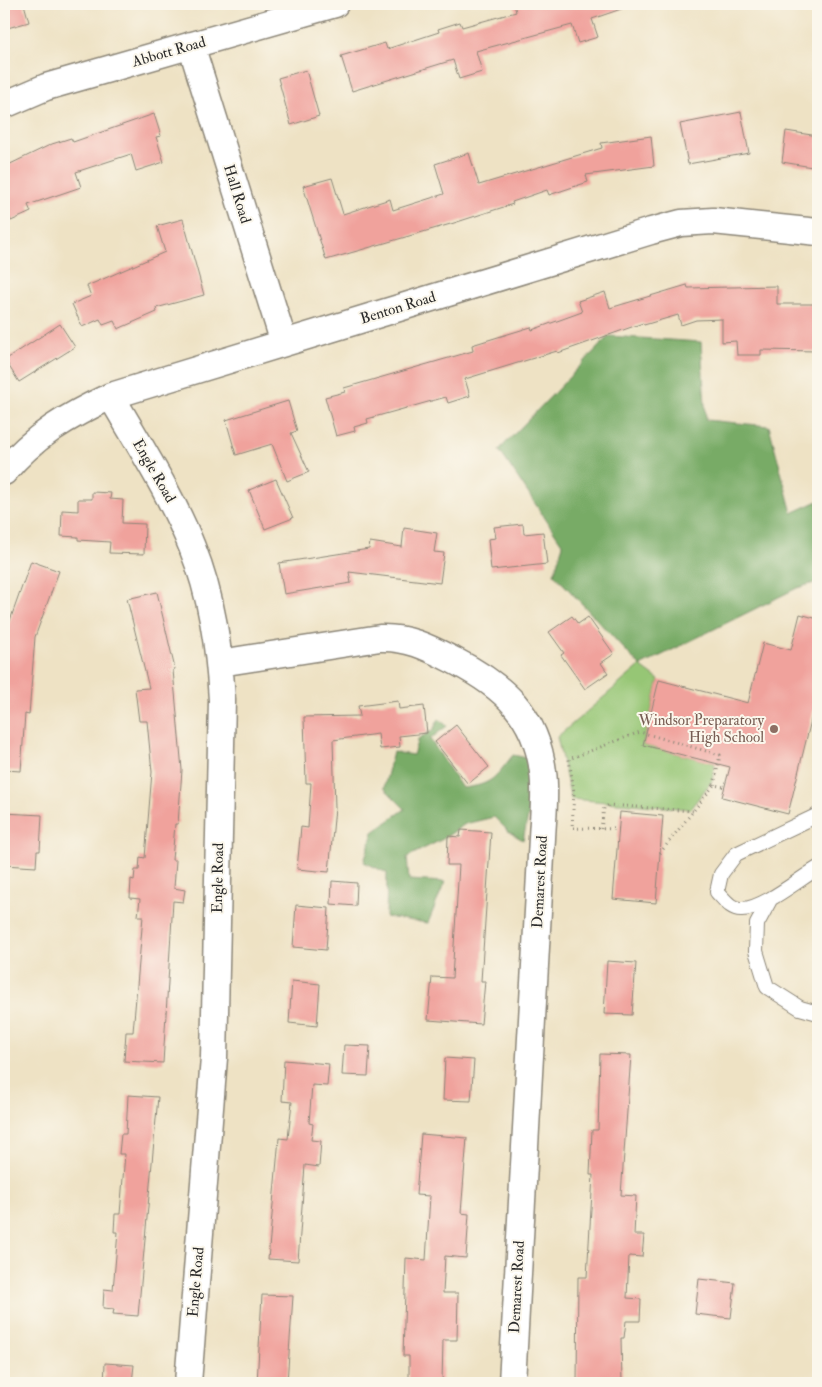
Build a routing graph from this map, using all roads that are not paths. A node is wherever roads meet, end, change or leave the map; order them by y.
1 (335, 4) edge
2 (191, 45) junction
3 (4, 105) edge
4 (818, 232) edge
5 (284, 343) junction
6 (111, 396) junction
7 (4, 472) edge
8 (220, 663) junction
9 (818, 815) edge
10 (818, 868) edge
11 (770, 900) junction
12 (818, 1013) edge
13 (188, 1383) edge
14 (512, 1383) edge

1 - 2 street, Abbott Road
2 - 3 street, Abbott Road
2 - 5 street, Hall Road
4 - 5 street, Benton Road
5 - 6 street, Benton Road
6 - 7 street, Benton Road
6 - 8 street, Engle Road
8 - 13 street, Engle Road
8 - 14 street, Demarest Road
9 - 11 lane
10 - 11 lane
11 - 12 lane

